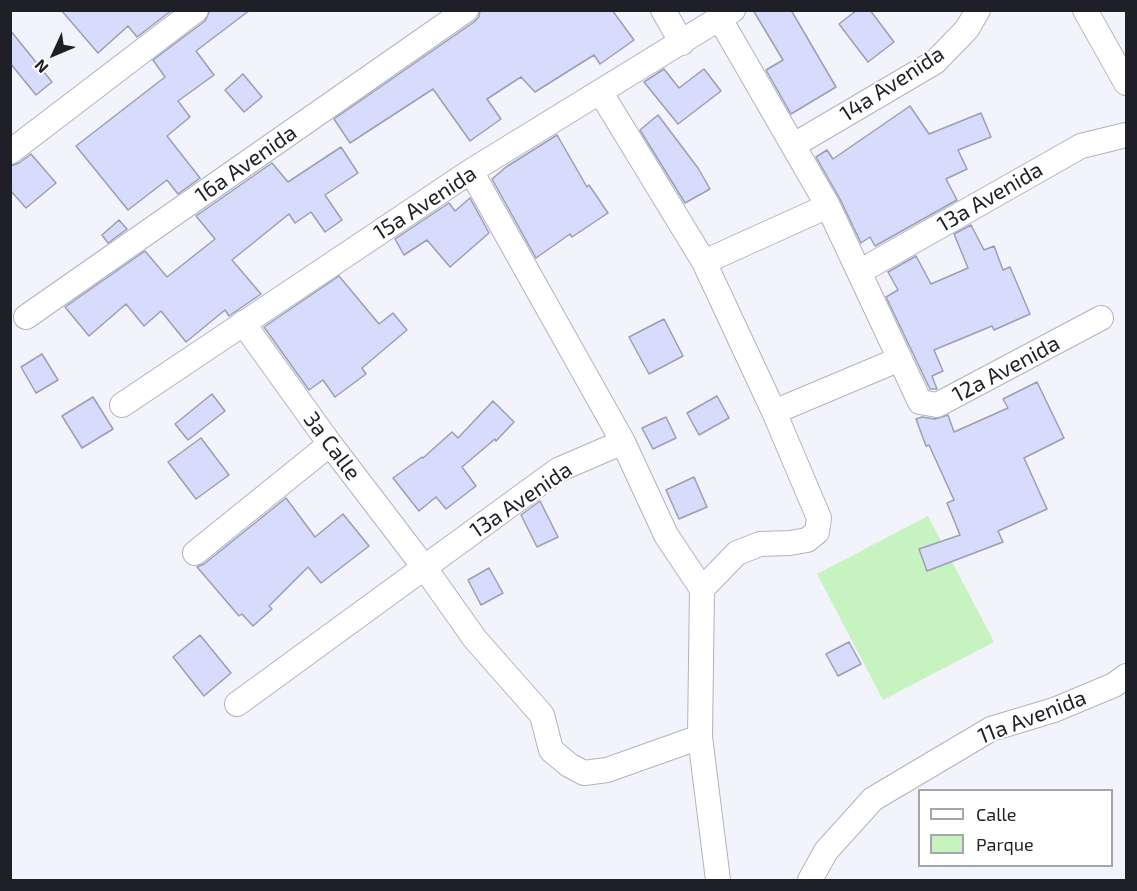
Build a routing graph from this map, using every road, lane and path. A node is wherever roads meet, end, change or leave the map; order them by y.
1 (196, 10) edge
2 (466, 10) edge
3 (663, 10) edge
4 (978, 10) edge
5 (1085, 10) edge
6 (727, 15) edge
7 (682, 43) junction
8 (1126, 84) edge
9 (601, 93) junction
10 (1126, 135) edge
11 (794, 145) junction
12 (10, 152) edge
13 (471, 171) junction
14 (828, 206) junction
15 (704, 262) junction
16 (859, 272) junction
17 (26, 317) dead end
18 (1101, 318) dead end
19 (243, 323) junction
20 (900, 359) junction
21 (122, 405) dead end
22 (774, 412) junction
23 (623, 442) junction
24 (330, 444) junction
25 (195, 554) dead end
26 (424, 567) junction
27 (702, 589) junction
28 (1126, 676) edge
29 (237, 704) dead end
30 (700, 737) junction
31 (718, 880) edge
32 (810, 880) edge

1 - 12 street
2 - 17 street, 16a Avenida
3 - 7 street
4 - 11 street, 14a Avenida
5 - 8 street
6 - 7 street, 15a Avenida
6 - 11 street
7 - 9 street, 15a Avenida
9 - 13 street, 15a Avenida
9 - 15 street
10 - 16 street, 13a Avenida
11 - 14 street
13 - 19 street, 15a Avenida
13 - 23 street
14 - 15 street
14 - 16 street
15 - 22 street
16 - 20 street
18 - 20 street, 12a Avenida
19 - 21 street, 15a Avenida
19 - 24 street, 3a Calle
20 - 22 street
22 - 27 street
23 - 26 street, 13a Avenida
23 - 27 street
24 - 25 street
24 - 26 street, 3a Calle
26 - 29 street, 13a Avenida
26 - 30 street, 3a Calle
27 - 30 street
28 - 32 street, 11a Avenida
30 - 31 street

